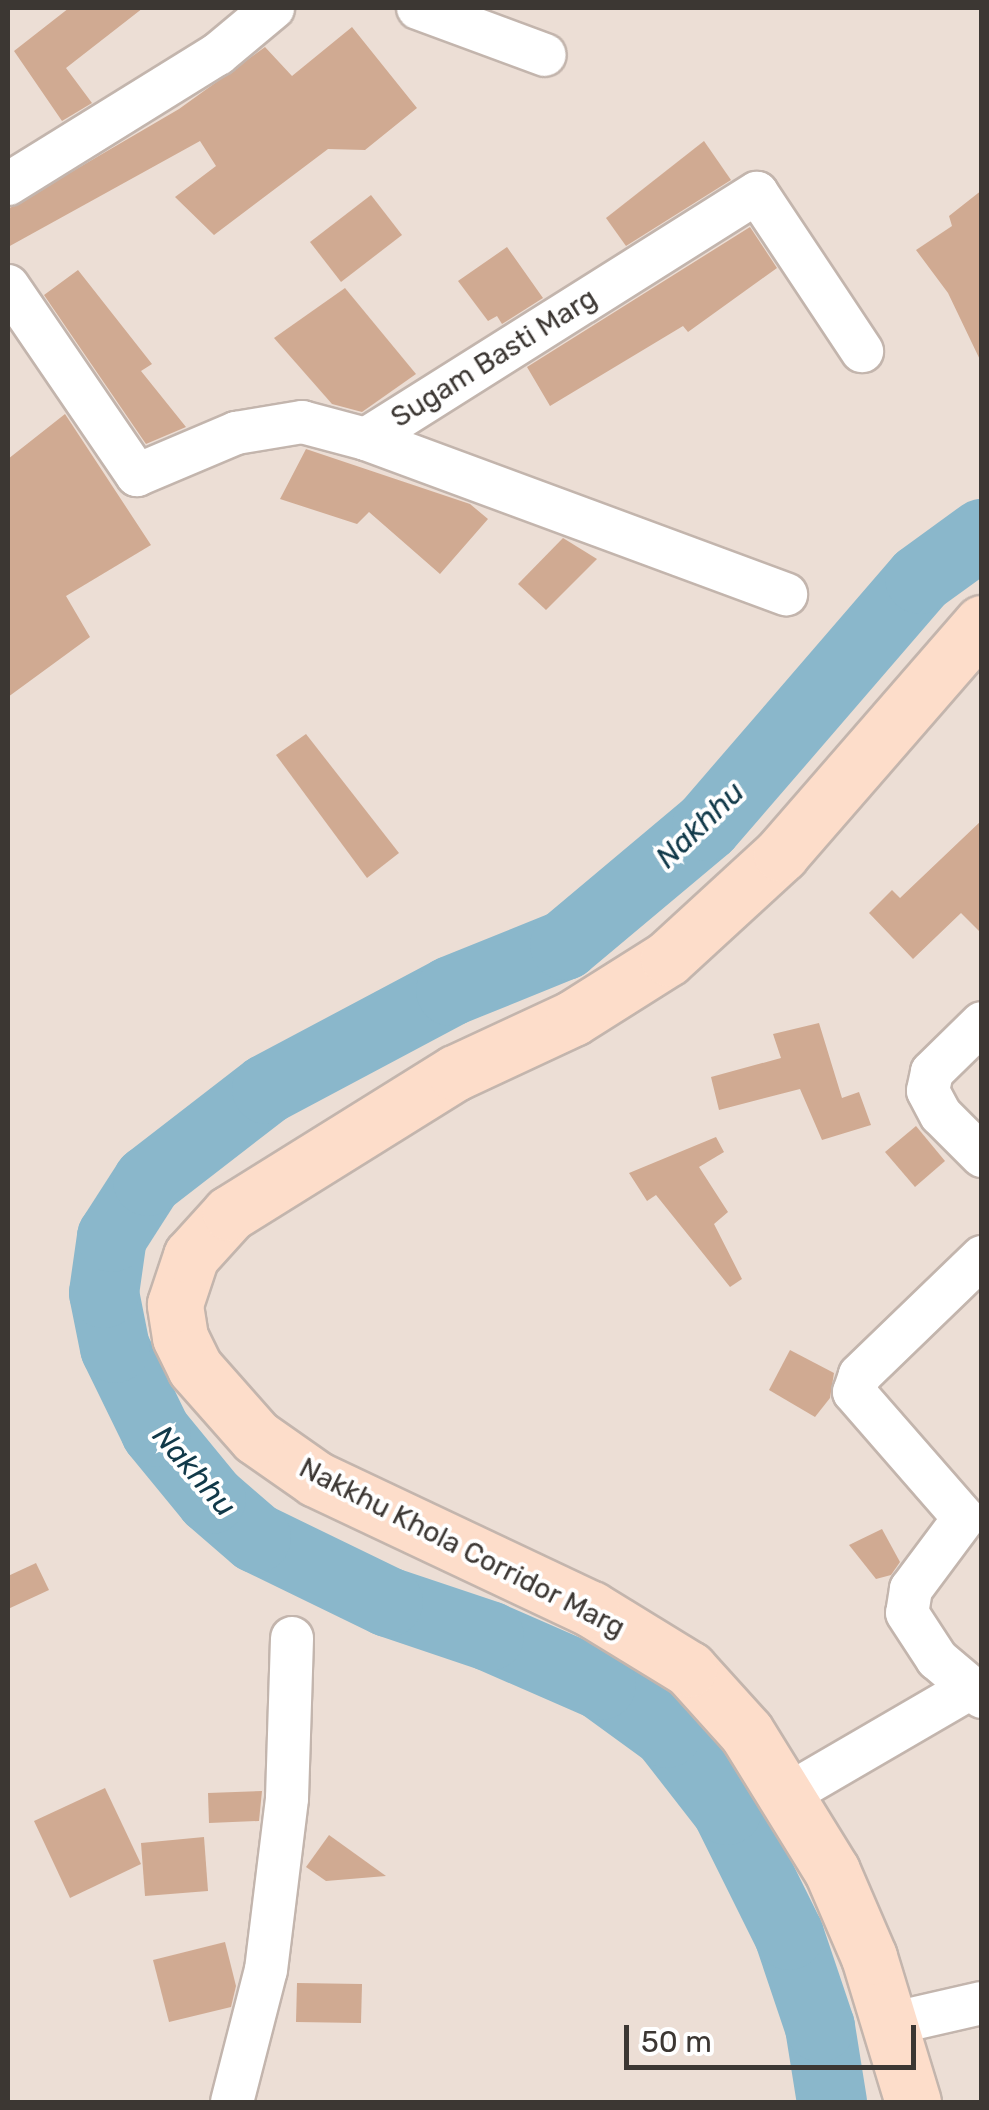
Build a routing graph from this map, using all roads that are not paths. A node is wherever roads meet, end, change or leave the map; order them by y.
1 (273, 8) edge
2 (418, 8) edge
3 (546, 55) dead end
4 (8, 184) edge
5 (8, 286) edge
6 (862, 351) dead end
7 (366, 438) junction
8 (786, 594) dead end
9 (982, 622) edge
10 (982, 1022) edge
11 (982, 1156) edge
12 (982, 1257) edge
13 (972, 1509) edge
14 (292, 1638) dead end
15 (975, 1693) edge
16 (785, 1796) junction
17 (982, 2003) edge
18 (890, 2024) junction
19 (232, 2102) edge
20 (913, 2102) edge

1 - 4 street
2 - 3 street
5 - 7 street, Sugam Basti Marg
6 - 7 street, Sugam Basti Marg
7 - 8 street
9 - 16 street, Nakkhu Khola Corridor Marg
10 - 11 street
12 - 13 street
13 - 15 street
14 - 19 street
15 - 16 street
16 - 18 street, Nakkhu Khola Corridor Marg
17 - 18 street
18 - 20 street, Nakkhu Khola Corridor Marg

